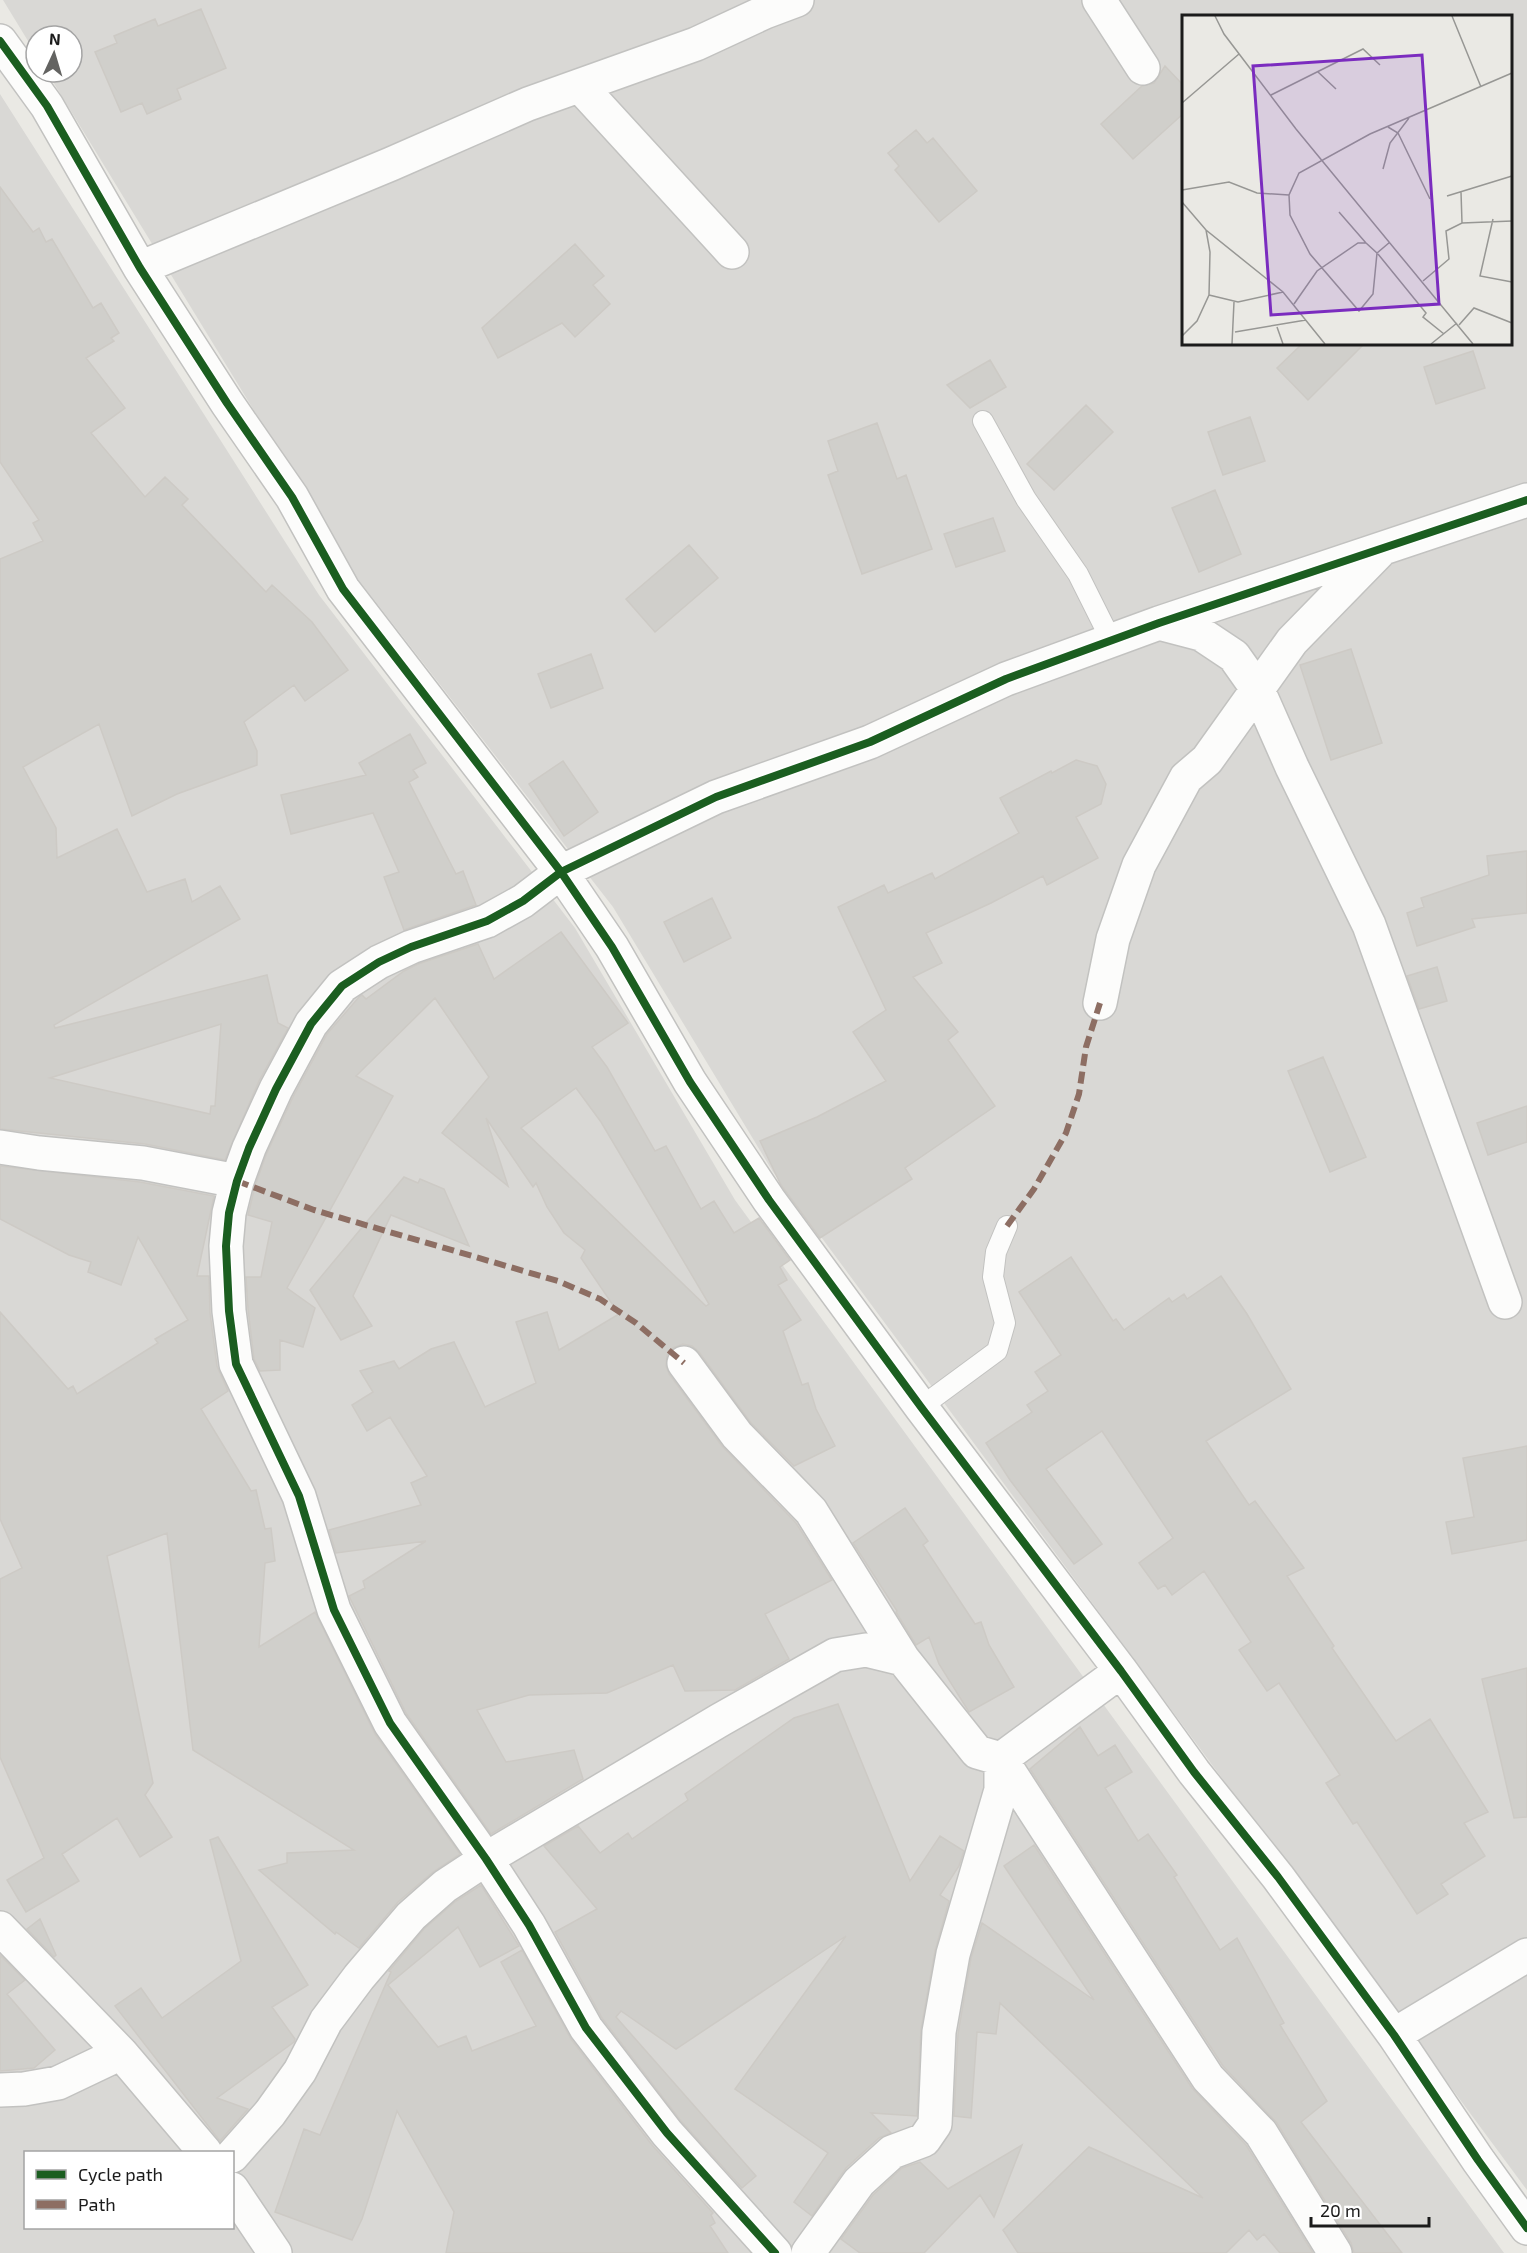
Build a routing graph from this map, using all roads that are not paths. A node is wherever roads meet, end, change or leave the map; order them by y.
1 (797, 0) edge
2 (1099, 0) edge
3 (0, 41) edge
4 (1143, 68) dead end
5 (580, 86) junction
6 (732, 252) dead end
7 (140, 268) junction
8 (983, 421) dead end
9 (1527, 500) edge
10 (1384, 547) junction
11 (1159, 623) junction
12 (1111, 640) junction
13 (1258, 690) junction
14 (561, 872) junction
15 (1100, 1003) dead end
16 (0, 1147) edge
17 (237, 1181) junction
18 (1007, 1226) dead end
19 (1505, 1302) dead end
20 (684, 1363) dead end
21 (921, 1407) junction
22 (903, 1659) junction
23 (1121, 1671) junction
24 (1001, 1759) junction
25 (486, 1859) junction
26 (0, 1928) edge
27 (1527, 1954) edge
28 (1394, 2036) junction
29 (121, 2053) junction
30 (0, 2090) edge
31 (204, 2151) edge
32 (234, 2154) edge
33 (234, 2192) edge
34 (1527, 2228) edge
35 (275, 2253) edge
36 (775, 2253) edge
37 (808, 2253) edge
38 (1335, 2253) edge

1 - 5 street
2 - 4 street
3 - 7 street
5 - 6 street
5 - 7 street
7 - 14 street
8 - 12 lane
9 - 10 street
10 - 11 street
10 - 13 street
11 - 12 street
11 - 13 street
12 - 14 street
13 - 15 street
13 - 19 street
14 - 17 street
14 - 21 street
16 - 17 street
17 - 25 street
18 - 21 lane
20 - 22 street
21 - 23 street
22 - 24 street
22 - 25 street
23 - 24 street
23 - 28 street
24 - 37 street
24 - 38 street
25 - 32 street
25 - 36 street
26 - 29 street
27 - 28 street
28 - 34 street
29 - 30 street
29 - 31 street
33 - 35 street

